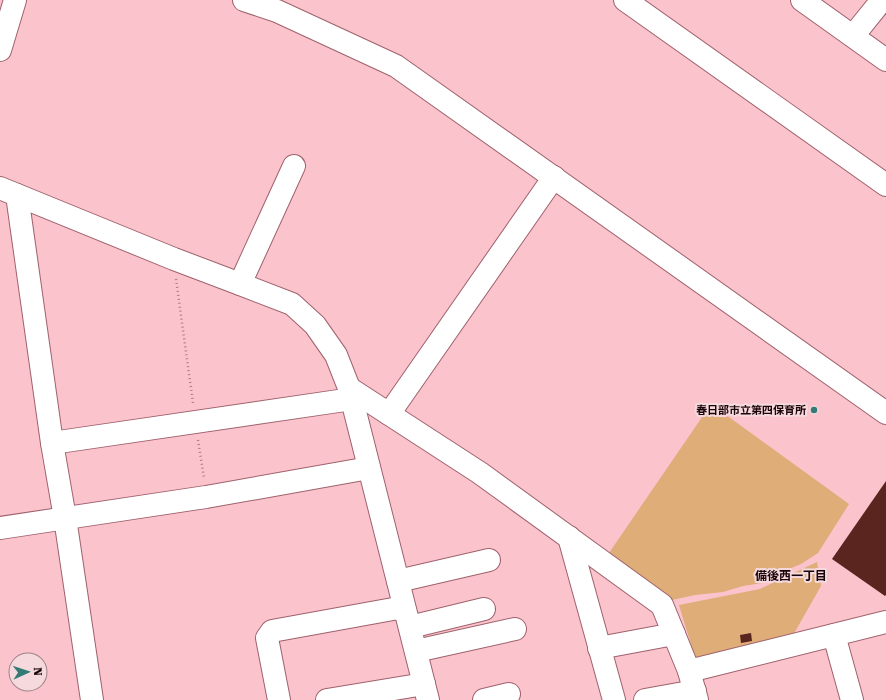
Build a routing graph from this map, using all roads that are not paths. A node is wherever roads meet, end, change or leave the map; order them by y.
1 (16, 0) edge
2 (244, 0) edge
3 (625, 0) edge
4 (802, 0) edge
5 (882, 0) edge
6 (853, 36) junction
7 (0, 50) edge
8 (886, 60) edge
9 (294, 166) dead end
10 (554, 177) junction
11 (886, 185) edge
12 (8, 191) edge
13 (240, 284) junction
14 (351, 394) junction
15 (886, 413) edge
16 (389, 414) junction
17 (52, 443) junction
18 (370, 468) junction
19 (65, 518) junction
20 (0, 528) edge
21 (569, 537) junction
22 (489, 560) dead end
23 (398, 581) junction
24 (404, 607) junction
25 (484, 609) dead end
26 (886, 622) edge
27 (410, 628) junction
28 (515, 629) dead end
29 (674, 634) junction
30 (834, 635) junction
31 (600, 648) junction
32 (416, 651) junction
33 (694, 687) edge
34 (426, 692) edge
35 (509, 694) dead end
36 (92, 700) edge
37 (279, 700) edge
38 (327, 700) edge
39 (484, 700) edge
40 (614, 700) edge
41 (645, 700) edge
42 (852, 700) edge

1 - 7 street
2 - 10 street
3 - 11 street
4 - 6 street
5 - 6 street
6 - 8 street
9 - 13 street
10 - 15 street
10 - 16 street
12 - 13 street
12 - 17 street
13 - 14 street
14 - 16 street
14 - 17 street
14 - 18 street
16 - 21 street
17 - 19 street
18 - 19 street
18 - 23 street
19 - 20 street
19 - 36 street
21 - 29 street
21 - 31 street
22 - 23 street
23 - 24 street
24 - 27 street
24 - 37 street
25 - 27 street
26 - 30 street
27 - 32 street
28 - 32 street
29 - 31 street
29 - 33 street
30 - 33 street
30 - 42 street
31 - 40 street
32 - 34 street
33 - 41 street
34 - 38 street
35 - 39 street

